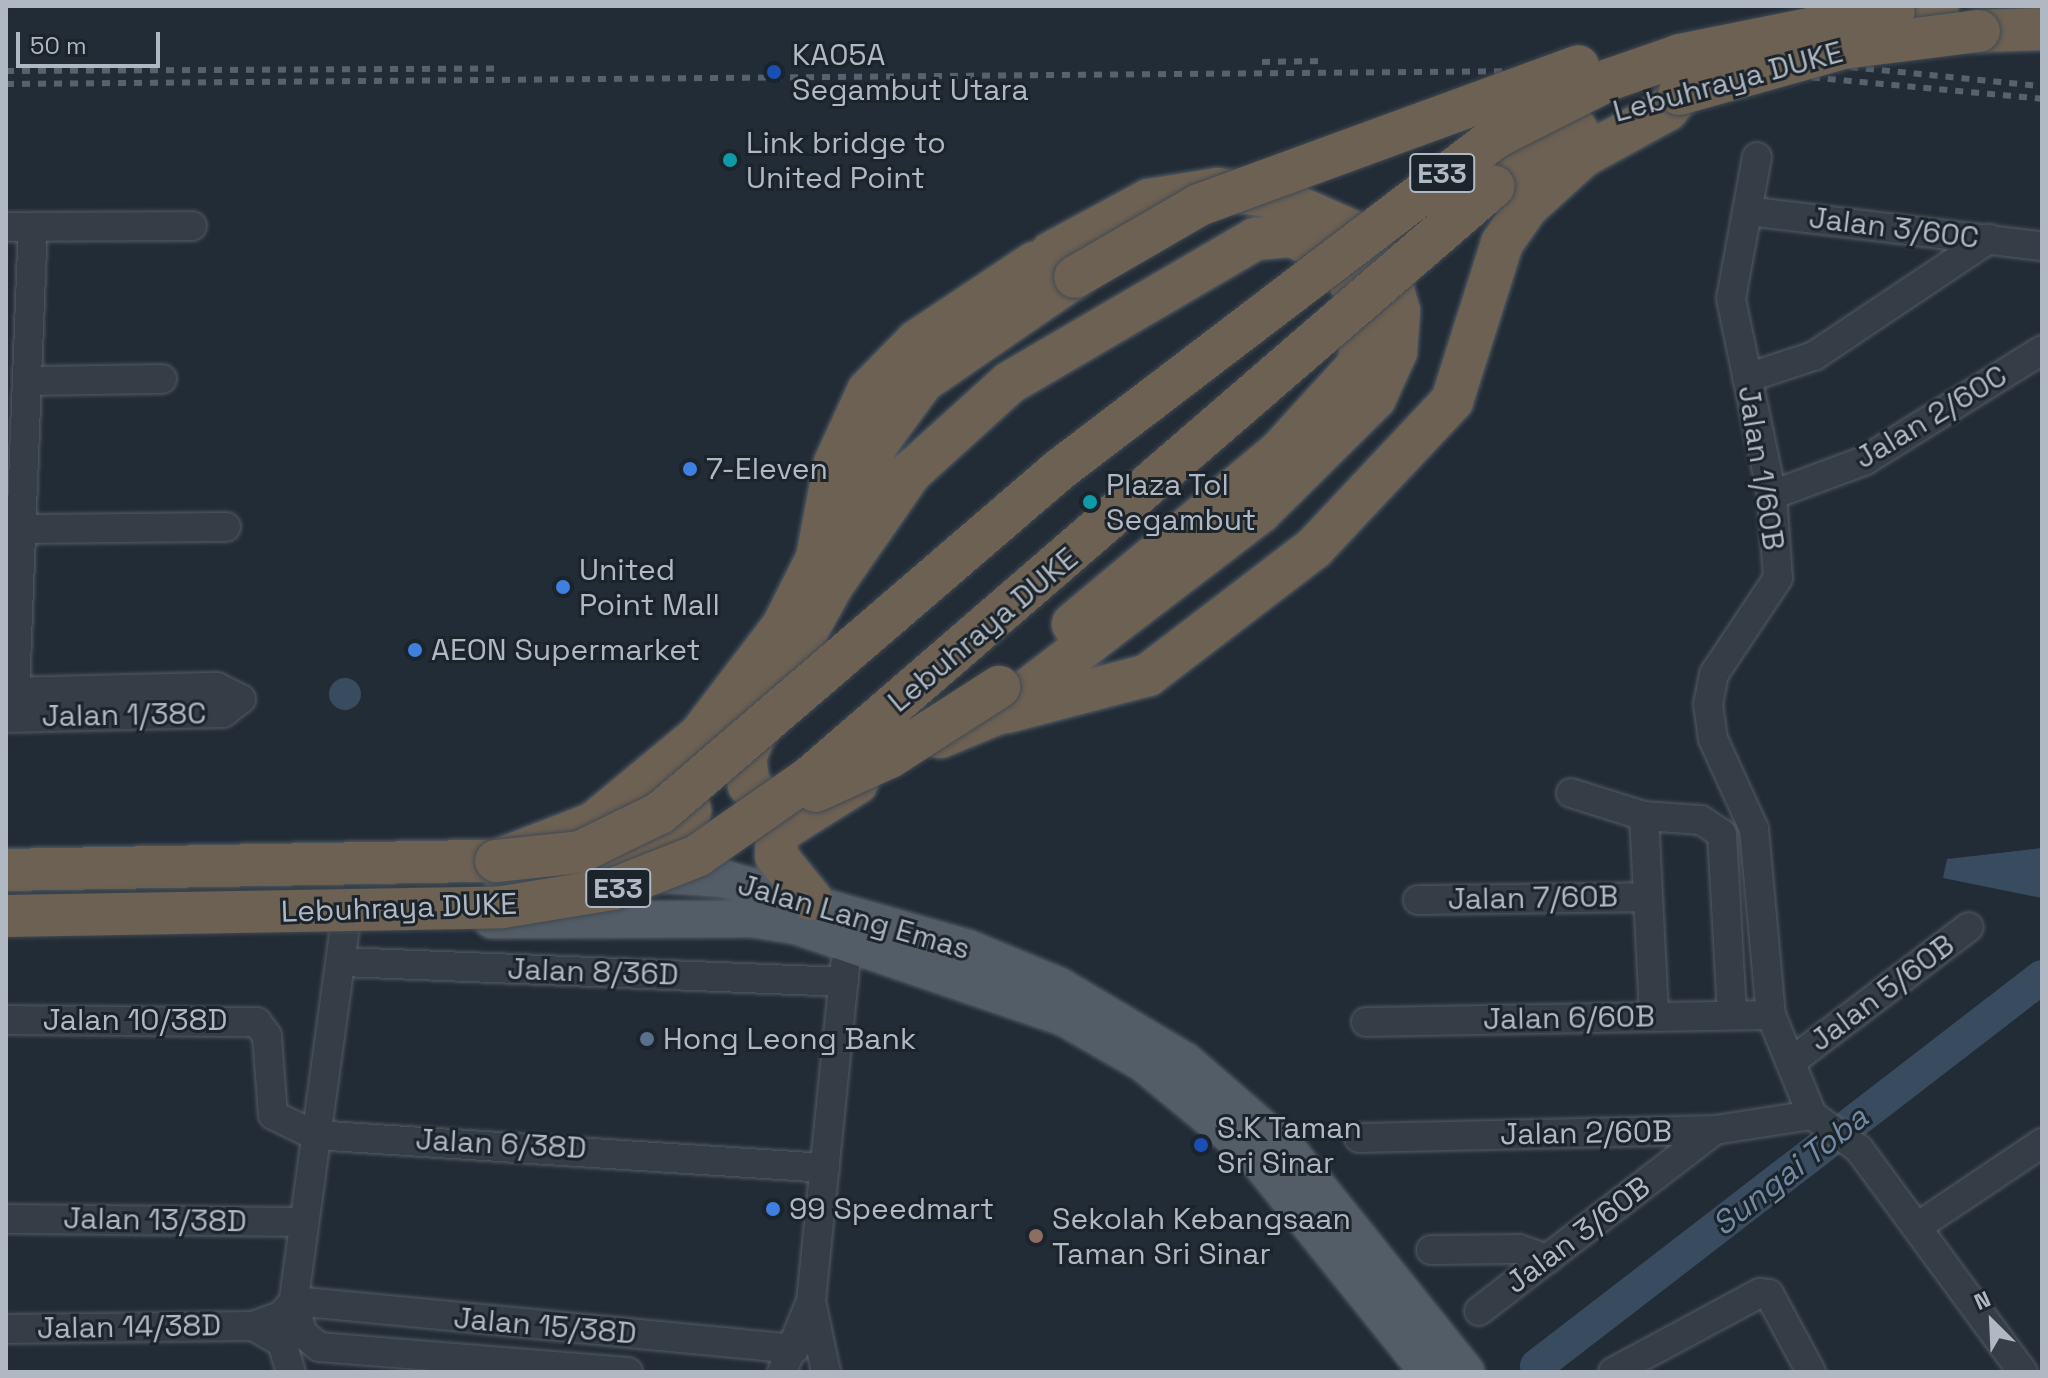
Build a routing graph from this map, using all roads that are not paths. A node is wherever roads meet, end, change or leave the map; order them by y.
1 (1849, 6) edge
2 (1938, 6) edge
3 (2042, 29) edge
4 (1679, 94) junction
5 (1757, 157) dead end
6 (1747, 211) junction
7 (192, 226) dead end
8 (20, 227) edge
9 (1989, 239) junction
10 (2042, 246) edge
11 (2042, 350) edge
12 (1747, 378) junction
13 (162, 379) dead end
14 (29, 381) junction
15 (1772, 495) junction
16 (226, 527) dead end
17 (24, 529) junction
18 (831, 587) junction
19 (997, 700) junction
20 (10, 705) edge
21 (761, 718) junction
22 (1571, 793) dead end
23 (813, 807) junction
24 (1644, 816) junction
25 (1754, 829) junction
26 (1722, 834) junction
27 (733, 837) junction
28 (496, 861) junction
29 (6, 870) edge
30 (536, 877) junction
31 (6, 882) edge
32 (1648, 897) junction
33 (811, 899) junction
34 (1418, 900) dead end
35 (6, 918) edge
36 (346, 919) junction
37 (1969, 927) dead end
38 (848, 940) junction
39 (342, 962) junction
40 (844, 982) junction
41 (1732, 1015) junction
42 (1771, 1015) junction
43 (1654, 1016) junction
44 (6, 1020) edge
45 (1366, 1022) dead end
46 (263, 1025) joint
47 (1795, 1059) junction
48 (1817, 1118) junction
49 (1715, 1130) junction
50 (314, 1135) junction
51 (1359, 1138) dead end
52 (2042, 1143) edge
53 (825, 1168) junction
54 (6, 1219) edge
55 (304, 1222) junction
56 (1917, 1227) junction
57 (1431, 1250) dead end
58 (1547, 1259) junction
59 (294, 1301) junction
60 (811, 1301) junction
61 (1479, 1311) dead end
62 (1387, 1316) junction
63 (253, 1326) junction
64 (6, 1329) edge
65 (319, 1347) junction
66 (789, 1360) edge
67 (1439, 1367) edge
68 (292, 1372) edge
69 (628, 1372) edge
70 (826, 1372) edge
71 (1390, 1372) edge
72 (1613, 1372) edge
73 (1811, 1372) edge
74 (2023, 1372) edge

1 - 18 highway, bridge
2 - 28 highway, Lebuhraya DUKE / E33, bridge
3 - 4 highway, Lebuhraya DUKE / E33, bridge
4 - 19 highway
4 - 27 highway, Lebuhraya DUKE / E33, bridge
5 - 6 street, Jalan 1/60B
6 - 9 street, Jalan 3/60C
6 - 12 street, Jalan 1/60B
7 - 8 street
8 - 14 street
9 - 10 street, Jalan 3/60C
9 - 12 street
11 - 15 street, Jalan 2/60C
12 - 15 street, Jalan 1/60B
13 - 14 street
14 - 17 street
15 - 25 street, Jalan 1/60B
16 - 17 street
17 - 20 street
18 - 19 highway
18 - 21 highway
19 - 23 highway
19 - 27 highway, bridge
19 - 28 highway, bridge
20 - 20 street, Jalan 1/38C
21 - 23 highway
21 - 30 highway
22 - 24 street
23 - 33 highway
24 - 26 street
24 - 32 street
25 - 26 street
25 - 42 street, Jalan 1/60B
26 - 41 street
27 - 35 highway, Lebuhraya DUKE / E33, bridge
28 - 29 highway, Lebuhraya DUKE / E33
30 - 31 main road, Jalan Lang Emas
30 - 33 main road, Jalan Lang Emas
32 - 34 street, Jalan 7/60B
32 - 43 street
33 - 67 main road, Jalan Lang Emas
35 - 36 main road, Jalan Lang Emas
36 - 38 main road, Jalan Lang Emas
36 - 39 street
37 - 47 street, Jalan 5/60B
38 - 40 street
38 - 62 main road, Jalan Lang Emas
39 - 40 street, Jalan 8/36D
39 - 50 street
40 - 53 street
41 - 42 street, Jalan 6/60B
41 - 43 street, Jalan 6/60B
42 - 47 street, Jalan 1/60B
43 - 45 street, Jalan 6/60B
44 - 46 street, Jalan 10/38D
46 - 50 street, Jalan 6/38D
47 - 48 street, Jalan 1/60B
48 - 49 street, Jalan 2/60B
48 - 56 street
49 - 51 street, Jalan 2/60B
49 - 58 street, Jalan 3/60B
50 - 53 street, Jalan 6/38D
50 - 55 street
52 - 56 street
53 - 60 street
54 - 55 street, Jalan 13/38D
55 - 59 street
56 - 74 street
57 - 58 street
58 - 61 street, Jalan 3/60B
59 - 63 street, Jalan 14/38D
59 - 65 street
59 - 66 street, Jalan 15/38D
60 - 66 street
60 - 70 street
62 - 67 main road, Jalan Lang Emas
62 - 71 main road
63 - 64 street, Jalan 14/38D
63 - 68 street, Jalan 14/38D
65 - 68 street
65 - 69 street
72 - 73 street

